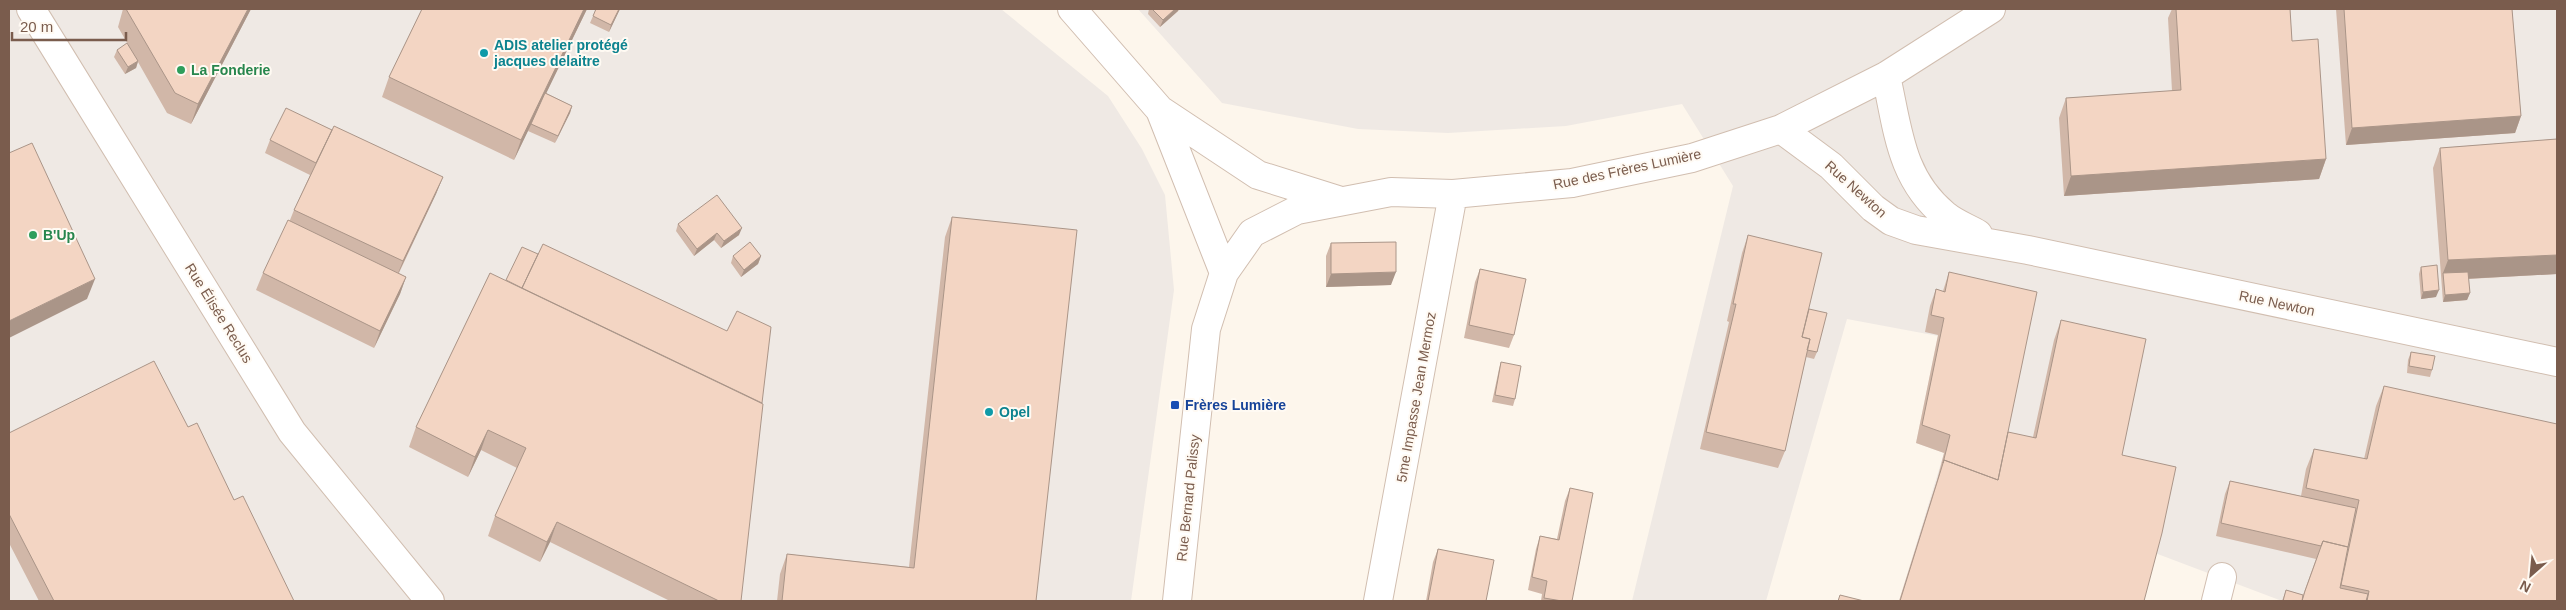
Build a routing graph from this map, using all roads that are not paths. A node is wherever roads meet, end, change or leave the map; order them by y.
1 (31, 9) edge
2 (1072, 9) edge
3 (1991, 9) edge
4 (1886, 76) junction
5 (1160, 110) junction
6 (1781, 129) junction
7 (1453, 194) junction
8 (1341, 201) junction
9 (1997, 245) junction
10 (1224, 273) junction
11 (2557, 362) edge
12 (430, 601) edge
13 (1177, 601) edge
14 (1378, 601) edge

1 - 12 street, Rue Élisée Reclus
2 - 5 street
3 - 4 street, Rue des Frères Lumière
4 - 6 street, Rue des Frères Lumière
4 - 9 street, Rue Newton
5 - 8 street
5 - 10 street
6 - 7 street, Rue des Frères Lumière
6 - 9 street, Rue Newton
7 - 8 street, Rue des Frères Lumière
7 - 14 street, 5me Impasse Jean Mermoz
8 - 10 street, Rue des Frères Lumière
9 - 11 street, Rue Newton
10 - 13 street, Rue Bernard Palissy

